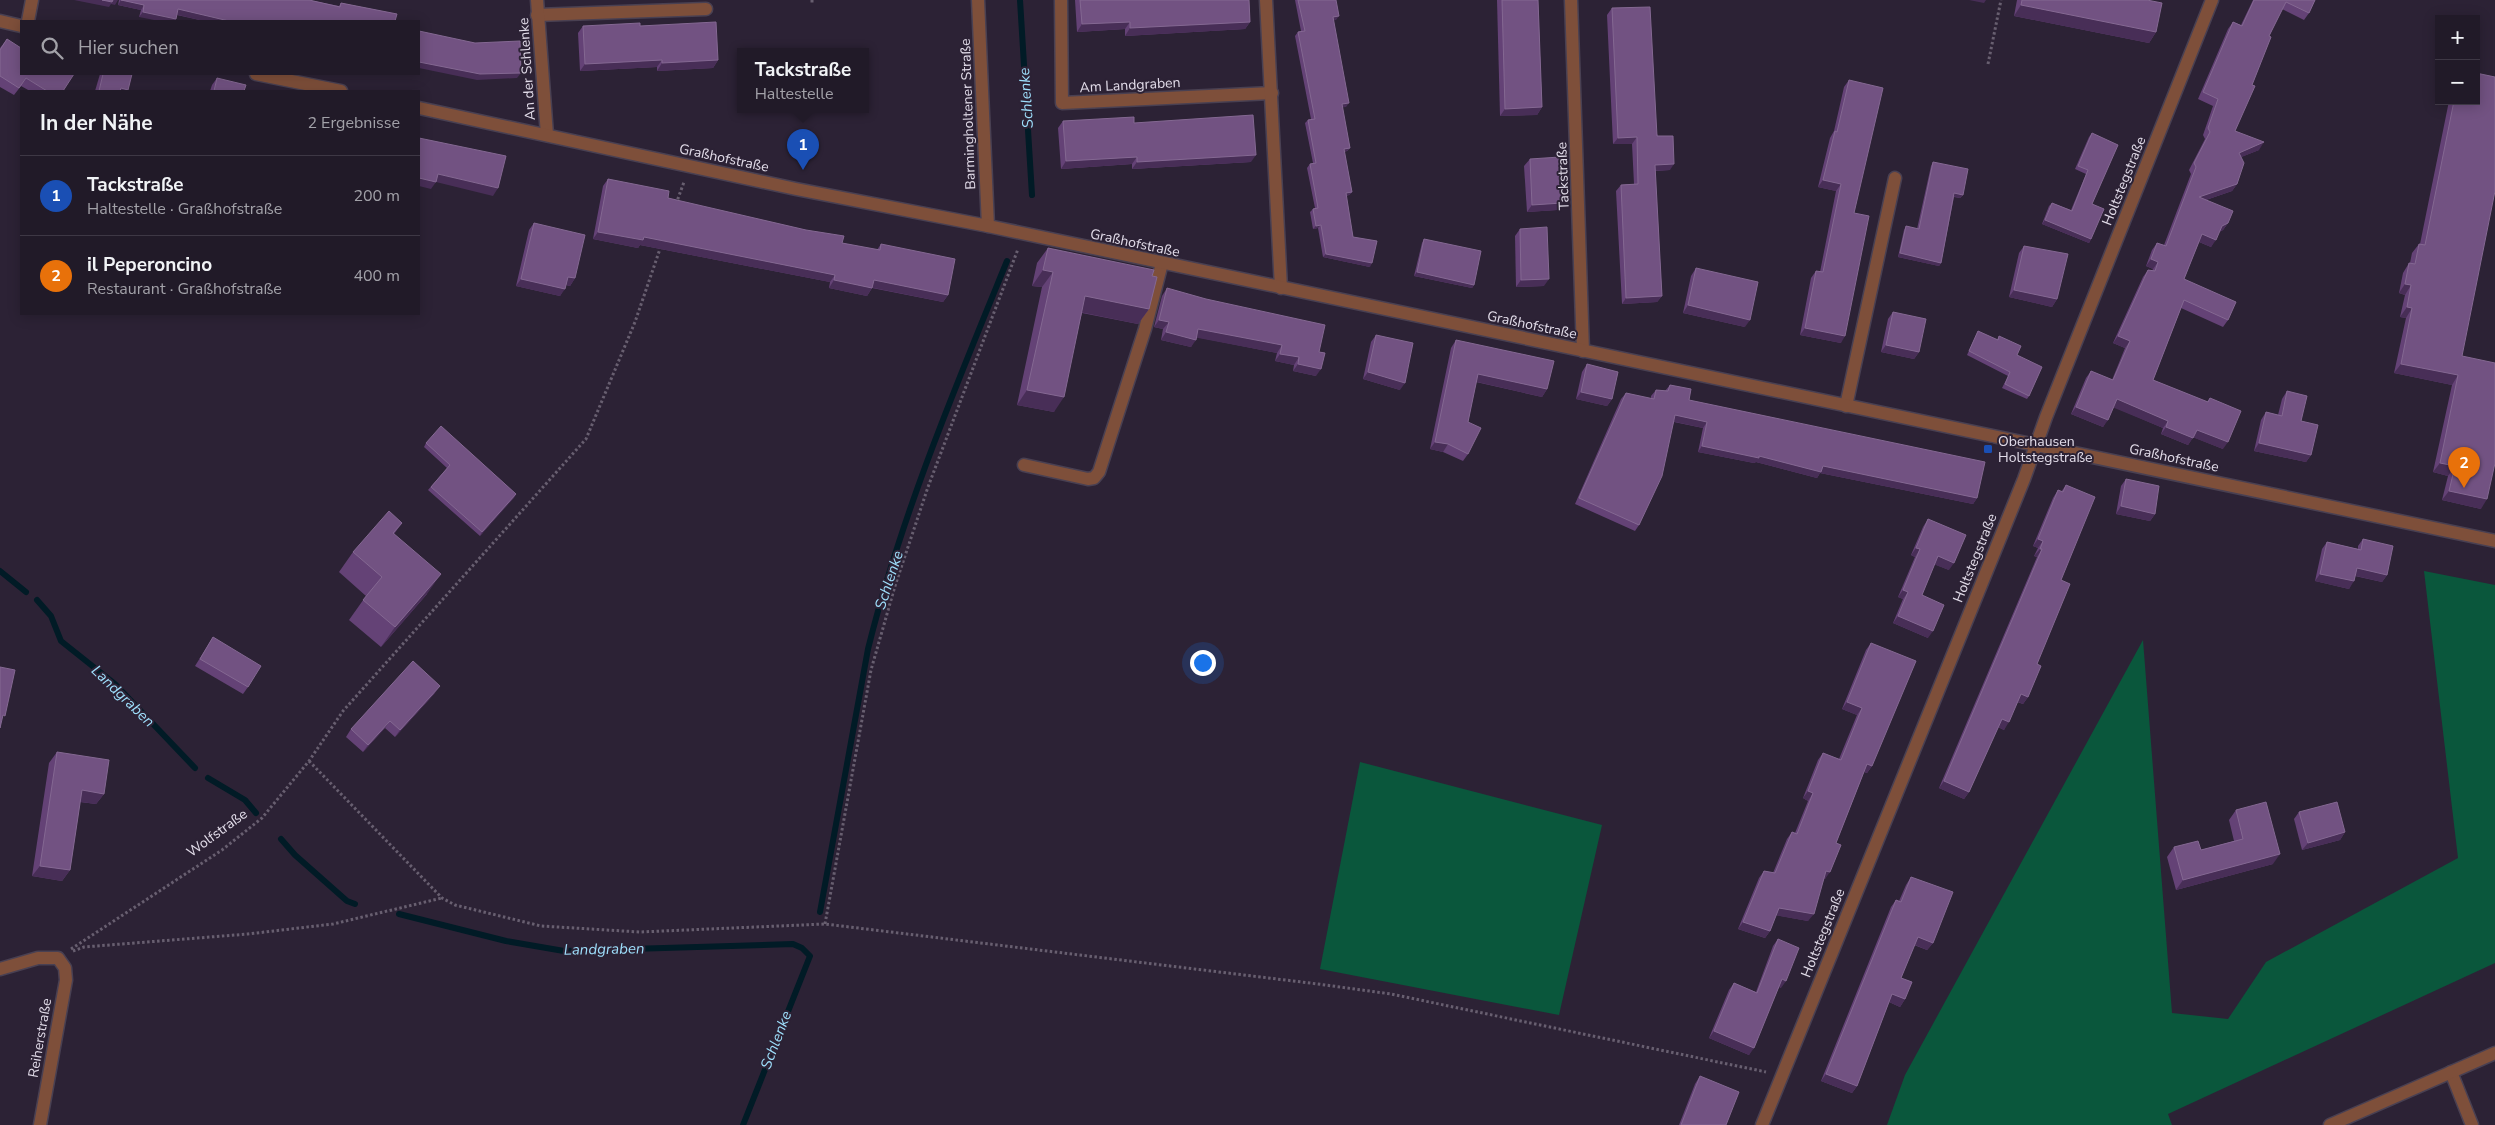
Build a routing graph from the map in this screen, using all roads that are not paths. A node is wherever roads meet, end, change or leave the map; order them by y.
1 (32, 0) edge
2 (537, 0) edge
3 (978, 0) edge
4 (1061, 0) edge
5 (1266, 0) edge
6 (1571, 0) edge
7 (2212, 0) edge
8 (706, 9) dead end
9 (537, 15) junction
10 (28, 20) edge
11 (0, 21) edge
12 (20, 26) edge
13 (261, 75) edge
14 (336, 90) edge
15 (1272, 93) junction
16 (420, 108) edge
17 (547, 135) junction
18 (1895, 178) dead end
19 (988, 226) junction
20 (1162, 263) junction
21 (1281, 288) junction
22 (1583, 352) junction
23 (1846, 406) junction
24 (2036, 444) junction
25 (1024, 465) dead end
26 (2495, 541) edge
27 (0, 969) edge
28 (2495, 1053) edge
29 (2451, 1072) junction
30 (40, 1125) edge
31 (1762, 1125) edge
32 (2330, 1125) edge
33 (2472, 1125) edge

1 - 10 street
2 - 9 street, An der Schlenke
3 - 19 street, Barmingholtener Straße
4 - 15 street, Am Landgraben
5 - 15 street
6 - 22 street, Tackstraße
7 - 24 street, Holtstegstraße
8 - 9 street
9 - 17 street, An der Schlenke
11 - 12 street
13 - 14 street
15 - 21 street
16 - 17 street, Graßhofstraße
17 - 19 street, Graßhofstraße
18 - 23 street
19 - 20 street, Graßhofstraße
20 - 21 street, Graßhofstraße
20 - 25 street
21 - 22 street, Graßhofstraße
22 - 23 street, Graßhofstraße
23 - 24 street, Graßhofstraße
24 - 26 street, Graßhofstraße
24 - 31 street, Holtstegstraße
27 - 30 street, Reiherstraße
28 - 29 street
29 - 32 street
29 - 33 street

